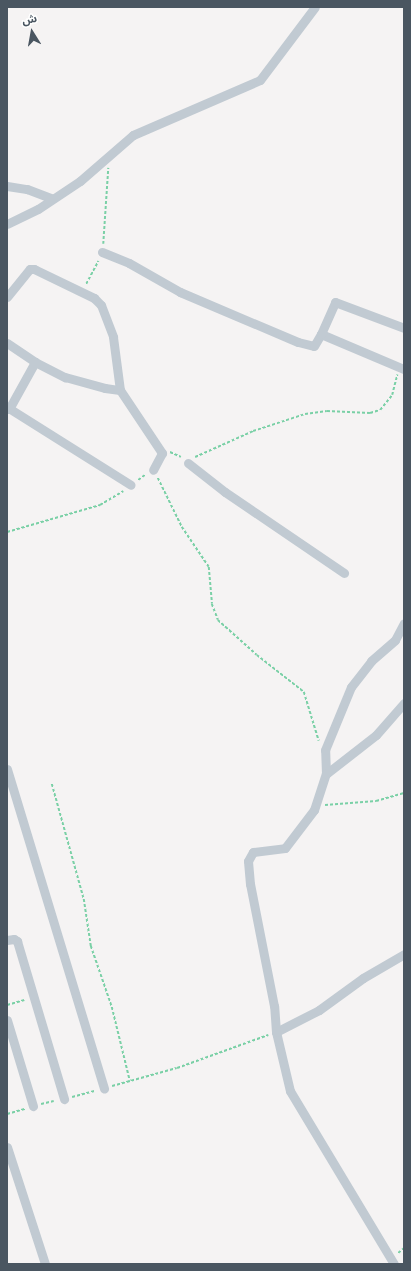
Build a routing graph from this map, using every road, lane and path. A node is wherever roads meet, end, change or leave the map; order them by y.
1 (316, 7) edge
2 (108, 157) junction
3 (7, 186) edge
4 (52, 198) junction
5 (7, 224) edge
6 (102, 252) junction
7 (82, 290) junction
8 (7, 296) edge
9 (404, 328) edge
10 (321, 334) junction
11 (7, 343) edge
12 (35, 362) junction
13 (402, 368) edge
14 (120, 390) junction
15 (8, 408) edge
16 (162, 453) junction
17 (188, 463) junction
18 (153, 470) junction
19 (131, 485) junction
20 (7, 532) edge
21 (344, 573) dead end
22 (404, 623) edge
23 (404, 703) edge
24 (325, 750) junction
25 (7, 769) edge
26 (326, 774) junction
27 (52, 784) dead end
28 (404, 793) edge
29 (316, 805) junction
30 (7, 940) edge
31 (404, 954) edge
32 (33, 997) junction
33 (7, 1005) edge
34 (7, 1020) edge
35 (276, 1032) junction
36 (130, 1081) junction
37 (104, 1089) junction
38 (64, 1099) junction
39 (33, 1106) junction
40 (7, 1114) edge
41 (7, 1147) edge
42 (45, 1264) edge
43 (394, 1264) edge

1 - 2 street
2 - 4 street
2 - 6 path
3 - 4 street
4 - 5 street
6 - 7 path
6 - 10 street
7 - 8 street
7 - 14 street
9 - 10 street
10 - 13 street
11 - 12 street
12 - 14 street
12 - 15 street
13 - 17 path
14 - 16 street
15 - 19 street
16 - 17 path
16 - 18 street
17 - 21 street
18 - 19 path
18 - 24 path
19 - 20 path
22 - 24 street
23 - 26 street
24 - 26 street
25 - 37 street
26 - 29 street
27 - 36 path
28 - 29 path
29 - 35 street
30 - 32 street
31 - 35 street
32 - 33 path
32 - 38 street
34 - 39 street
35 - 36 path
35 - 43 street
36 - 37 path
37 - 38 path
38 - 39 path
39 - 40 path
41 - 42 street

